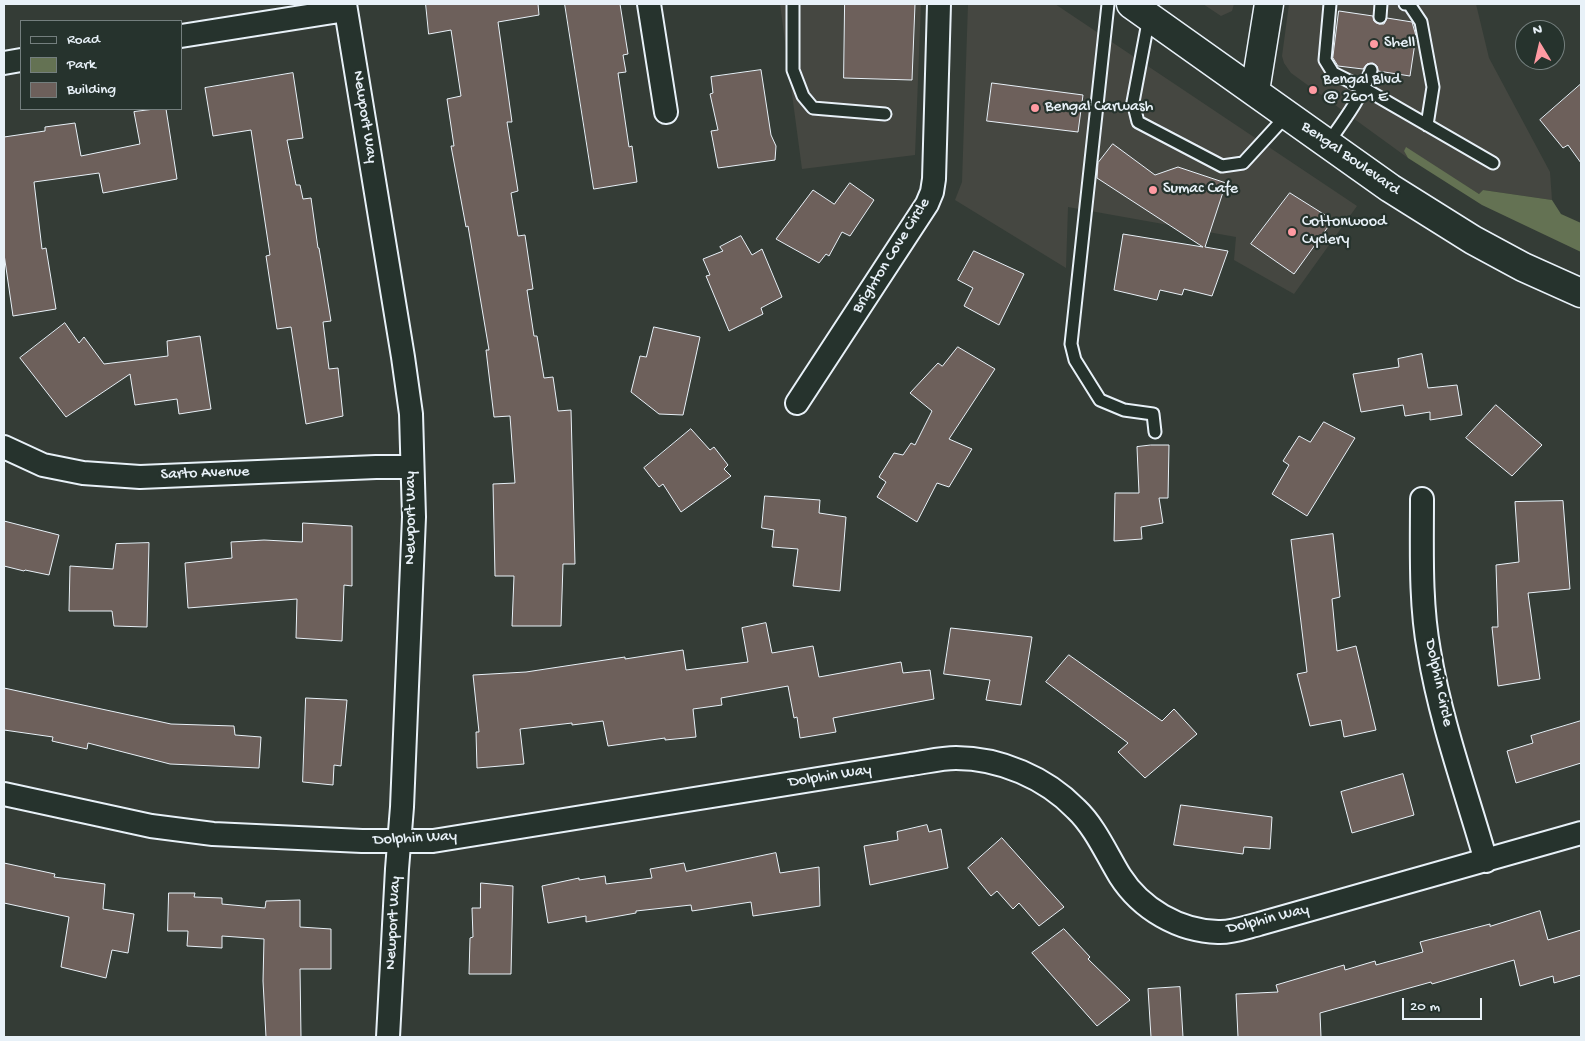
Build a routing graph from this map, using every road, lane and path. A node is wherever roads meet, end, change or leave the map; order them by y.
1 (648, 4) edge
2 (793, 4) edge
3 (939, 4) edge
4 (1108, 4) edge
5 (1269, 4) edge
6 (1330, 4) edge
7 (1382, 4) edge
8 (1405, 4) edge
9 (346, 7) edge
10 (1140, 10) edge
11 (1380, 17) dead end
12 (182, 36) edge
13 (20, 60) edge
14 (4, 63) edge
15 (1372, 70) dead end
16 (1364, 89) junction
17 (1255, 91) junction
18 (666, 112) dead end
19 (885, 114) dead end
20 (1288, 115) junction
21 (1427, 125) junction
22 (1328, 143) junction
23 (1493, 163) dead end
24 (1581, 293) edge
25 (797, 403) dead end
26 (1155, 432) dead end
27 (4, 447) edge
28 (412, 467) junction
29 (1422, 499) dead end
30 (4, 794) edge
31 (1581, 833) edge
32 (399, 842) junction
33 (1486, 861) junction
34 (388, 1037) edge

1 - 18 street
2 - 19 lane
3 - 25 street, Brighton Cove Circle
4 - 26 lane
5 - 17 main road
6 - 16 lane
7 - 11 lane
8 - 21 lane
9 - 12 street
9 - 28 street, Newport Way
10 - 17 main road, Bengal Boulevard
10 - 20 lane
13 - 14 street
15 - 16 lane
16 - 21 lane
16 - 22 lane
17 - 20 main road, Bengal Boulevard
20 - 22 main road, Bengal Boulevard
21 - 23 lane
22 - 24 main road, Bengal Boulevard
27 - 28 street, Sarto Avenue
28 - 32 street, Newport Way
29 - 33 street, Dolphin Circle
30 - 32 street, Dolphin Way
31 - 33 street, Dolphin Way
32 - 33 street, Dolphin Way
32 - 34 street, Newport Way

